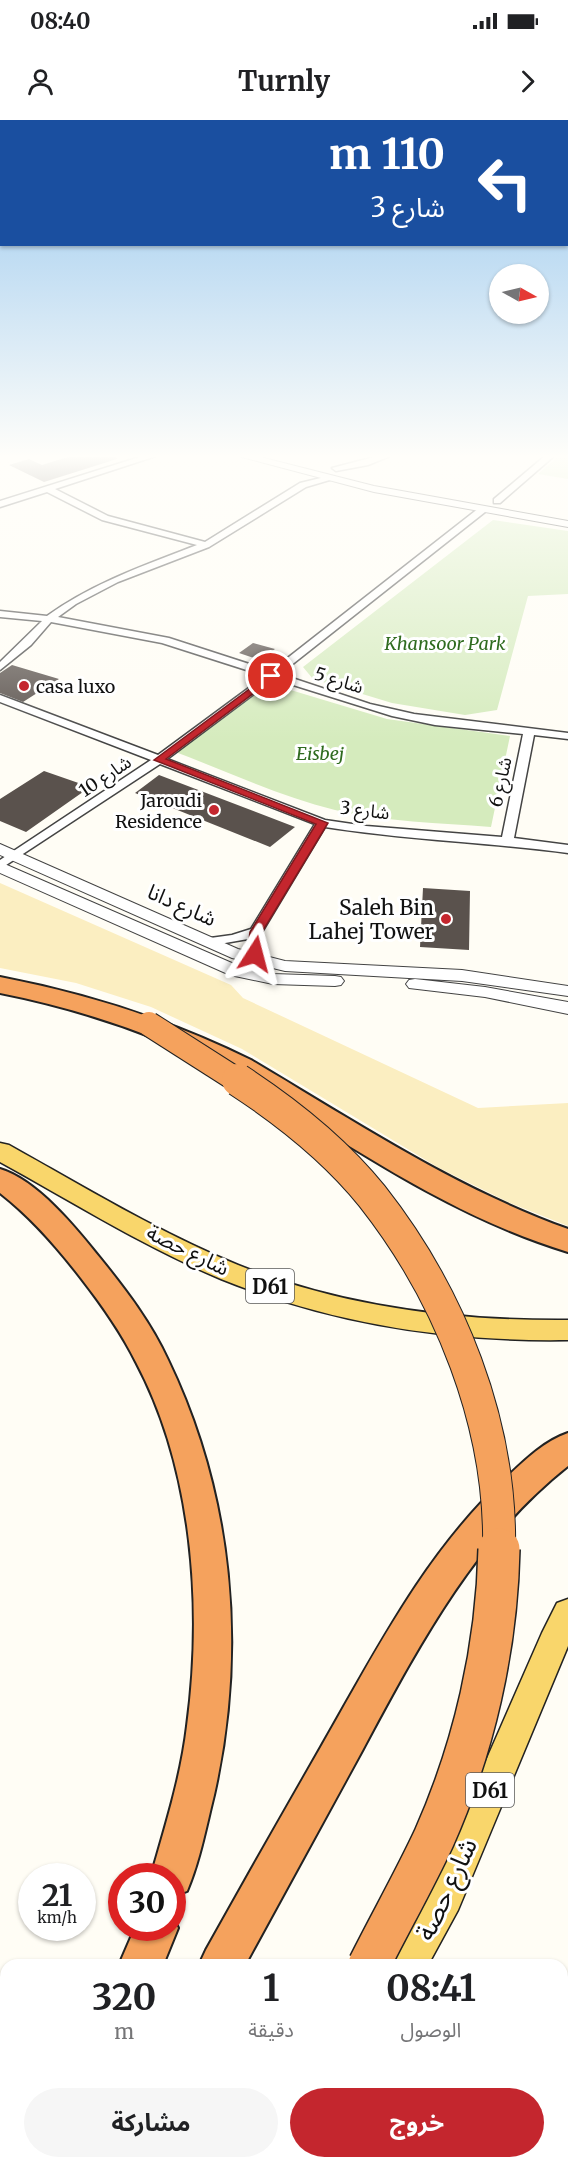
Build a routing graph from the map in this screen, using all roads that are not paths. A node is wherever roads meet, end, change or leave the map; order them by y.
1 (189, 552) edge
2 (429, 552) edge
3 (0, 614) edge
4 (49, 619) junction
5 (0, 667) edge
6 (271, 676) junction
7 (0, 698) edge
8 (529, 731) junction
9 (568, 736) edge
10 (159, 760) junction
11 (322, 823) junction
12 (507, 841) junction
13 (0, 849) edge
14 (568, 849) edge
15 (16, 856) junction
16 (0, 866) edge
17 (256, 932) junction
18 (208, 942) junction
19 (259, 962) junction
20 (0, 985) edge
21 (568, 991) edge
22 (568, 1008) edge
23 (149, 1024) junction
24 (0, 1151) edge
25 (0, 1179) edge
26 (568, 1241) edge
27 (568, 1330) edge
28 (568, 1447) edge
29 (568, 1613) edge
30 (175, 1863) edge
31 (151, 1941) edge
32 (143, 1959) edge
33 (224, 1959) edge
34 (372, 1959) edge
35 (411, 1959) edge

1 - 4 street
2 - 6 street, شارع 10
3 - 4 street, شارع 5
4 - 5 street
4 - 6 street, شارع 5
6 - 8 street, شارع 5
6 - 10 street, شارع 10
7 - 10 street, شارع 3
8 - 9 street, شارع 5
8 - 12 street, شارع 6
10 - 11 street, شارع 3
10 - 15 street, شارع 10
11 - 12 street, شارع 3
11 - 17 street
12 - 14 street, شارع 3
13 - 15 street, شارع دانا
15 - 16 street, شارع 10
15 - 18 street, شارع دانا
16 - 22 street, شارع دانا
17 - 18 street
17 - 19 street
18 - 19 street, شارع دانا
19 - 21 street, شارع دانا
20 - 23 highway
23 - 26 highway, bridge
23 - 34 highway, bridge
24 - 27 main road, شارع حصة / D61
25 - 30 highway
28 - 33 highway
29 - 35 main road, شارع حصة / D61
31 - 32 highway

